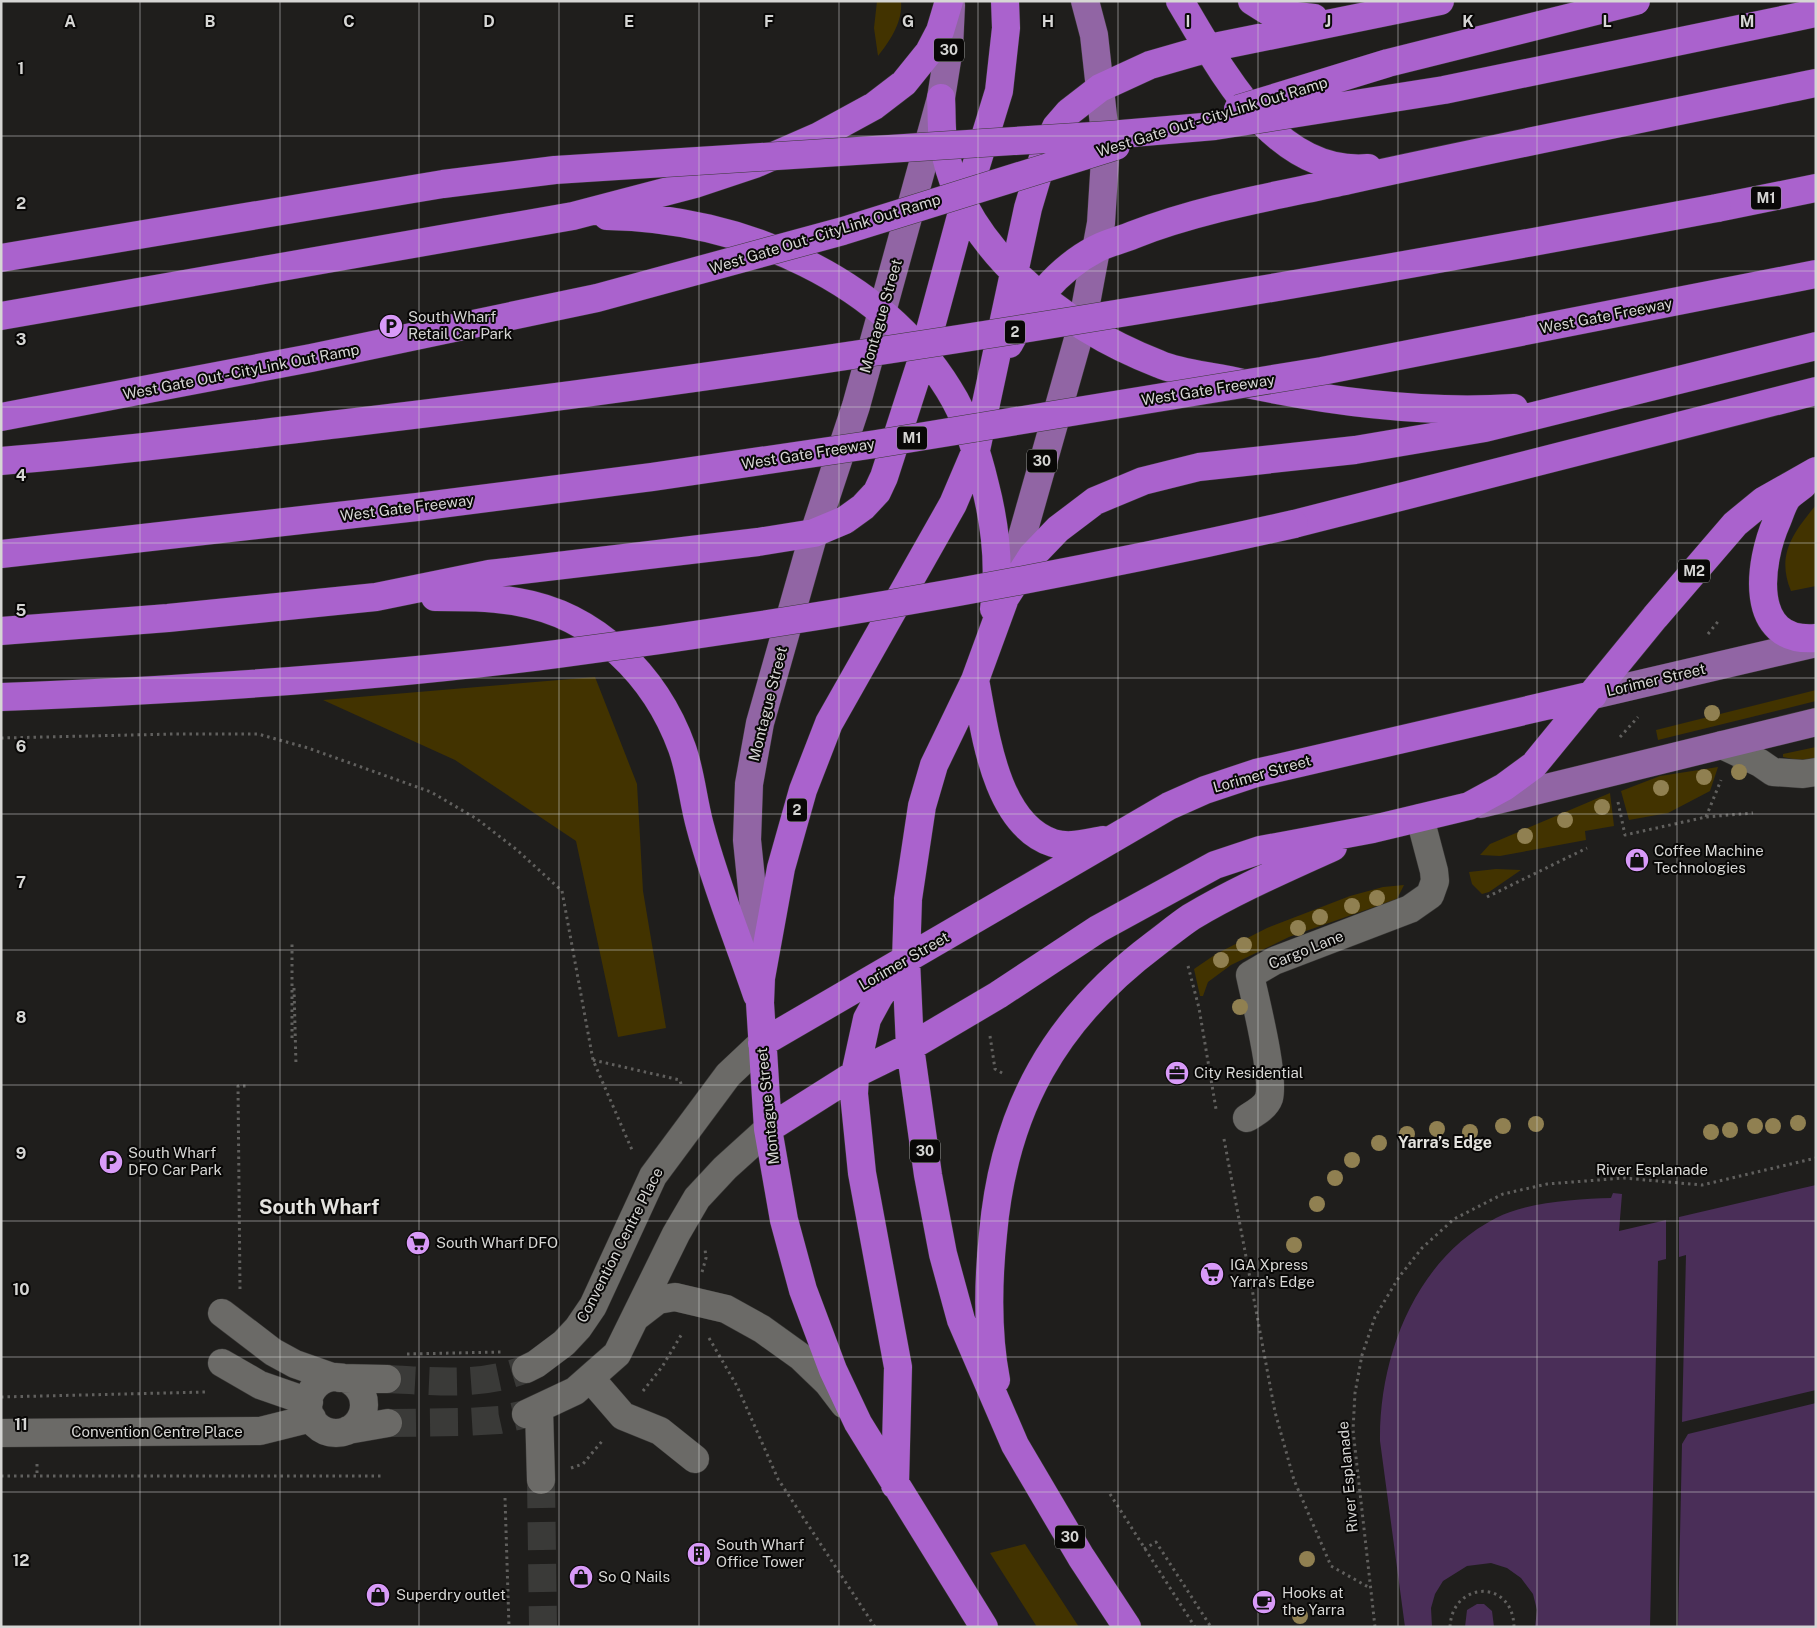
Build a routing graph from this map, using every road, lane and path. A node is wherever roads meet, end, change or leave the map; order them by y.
1 (950, 1) edge
2 (1005, 1) edge
3 (1085, 1) edge
4 (1180, 1) edge
5 (1252, 1) edge
6 (1440, 1) edge
7 (1636, 1) edge
8 (1816, 13) edge
9 (1358, 17) junction
10 (1209, 48) junction
11 (1816, 83) edge
12 (1100, 88) junction
13 (941, 98) junction
14 (1426, 163) junction
15 (1816, 188) edge
16 (964, 205) junction
17 (572, 216) junction
18 (1095, 250) junction
19 (1, 258) edge
20 (1015, 271) junction
21 (1816, 274) edge
22 (1041, 295) junction
23 (882, 314) junction
24 (1, 316) edge
25 (1082, 325) junction
26 (1816, 346) edge
27 (923, 356) junction
28 (994, 372) junction
29 (1816, 391) edge
30 (1580, 405) junction
31 (1816, 409) edge
32 (1, 417) edge
33 (976, 450) junction
34 (1572, 455) junction
35 (1, 461) edge
36 (1816, 473) edge
37 (814, 533) junction
38 (1, 554) edge
39 (376, 597) junction
40 (1005, 598) junction
41 (1720, 619) dead end
42 (1, 631) edge
43 (1816, 638) edge
44 (989, 643) junction
45 (1816, 643) edge
46 (1676, 676) junction
47 (975, 680) junction
48 (1593, 694) junction
49 (1, 697) edge
50 (1816, 722) edge
51 (1, 738) edge
52 (1722, 745) junction
53 (1612, 772) junction
54 (1816, 772) edge
55 (1469, 806) junction
56 (1753, 813) dead end
57 (1706, 816) junction
58 (1420, 818) junction
59 (1373, 829) junction
60 (1120, 835) junction
61 (1587, 848) dead end
62 (1487, 897) dead end
63 (292, 944) dead end
64 (906, 960) junction
65 (1188, 966) dead end
66 (294, 974) dead end
67 (760, 991) junction
68 (983, 1004) junction
69 (292, 1038) dead end
70 (762, 1043) junction
71 (910, 1047) junction
72 (592, 1060) junction
73 (296, 1065) dead end
74 (855, 1074) junction
75 (680, 1080) dead end
76 (249, 1086) dead end
77 (1030, 1090) junction
78 (1218, 1115) dead end
79 (1247, 1118) dead end
80 (768, 1129) junction
81 (1222, 1132) dead end
82 (633, 1153) dead end
83 (1816, 1158) edge
84 (705, 1246) dead end
85 (703, 1270) dead end
86 (240, 1293) dead end
87 (222, 1313) dead end
88 (636, 1317) junction
89 (708, 1336) dead end
90 (505, 1352) dead end
91 (222, 1362) dead end
92 (392, 1367) joint
93 (526, 1369) tunnel mouth
94 (336, 1378) junction
95 (591, 1379) junction
96 (1, 1397) edge
97 (213, 1398) dead end
98 (310, 1410) junction
99 (388, 1423) tunnel mouth
100 (858, 1423) junction
101 (348, 1430) junction
102 (1, 1433) edge
103 (1010, 1435) junction
104 (695, 1459) dead end
105 (1, 1476) edge
106 (384, 1476) dead end
107 (541, 1480) tunnel mouth
108 (895, 1485) junction
109 (1110, 1494) dead end
110 (505, 1498) dead end
111 (1144, 1549) junction
112 (1370, 1588) junction
113 (509, 1627) edge
114 (875, 1627) edge
115 (984, 1627) edge
116 (1127, 1627) edge
117 (1195, 1627) edge
118 (1211, 1627) edge
119 (1375, 1627) edge
120 (1450, 1627) edge
121 (1514, 1627) edge

1 - 13 main road, Montague Street / 30
1 - 17 highway
2 - 16 highway
3 - 12 main road, 30
4 - 10 highway
5 - 9 highway
6 - 9 highway
7 - 32 highway, West Gate Out - CityLink Out Ramp, bridge
8 - 19 highway, bridge
9 - 10 highway
10 - 12 highway
10 - 14 highway
11 - 14 highway
12 - 18 main road, 30
12 - 20 highway
13 - 16 highway
13 - 23 main road, Montague Street / 30
14 - 18 highway
15 - 35 highway, M1, bridge
16 - 20 highway
16 - 27 highway
17 - 23 highway
17 - 24 highway
18 - 22 highway, 2
18 - 25 main road, 30
20 - 22 highway
20 - 28 highway
21 - 38 highway, West Gate Freeway / M1, bridge
22 - 25 highway
22 - 28 highway, 2
23 - 27 highway
23 - 37 main road, Montague Street / 30
25 - 30 highway
25 - 40 main road, 30
26 - 30 highway
27 - 33 highway
27 - 37 highway
28 - 33 highway, 2
29 - 34 highway
30 - 40 highway
31 - 34 highway
33 - 44 highway
33 - 67 highway, 2
34 - 49 highway, bridge
36 - 43 highway, M2
36 - 48 highway, M2
37 - 39 highway
37 - 67 main road, Montague Street / 30
39 - 42 highway
39 - 67 highway
40 - 44 highway, 30
41 - 46 path
44 - 47 highway, 30
45 - 46 main road, Lorimer Street
46 - 48 main road, Lorimer Street
46 - 53 path
47 - 60 highway
47 - 64 highway, 30
48 - 55 highway
48 - 60 highway, Lorimer Street
50 - 52 main road
51 - 72 path
52 - 53 main road
52 - 54 street
52 - 57 path
53 - 55 main road
53 - 57 path
55 - 58 highway
56 - 57 path
58 - 59 highway
58 - 79 street, Cargo Lane
59 - 68 highway
59 - 77 highway
60 - 64 highway, Lorimer Street
61 - 62 path
63 - 69 path
64 - 70 highway, Lorimer Street
64 - 71 highway, 30
64 - 74 highway
65 - 78 path
66 - 73 path
67 - 70 highway, Montague Street / 30
68 - 71 highway
68 - 77 path
70 - 80 highway, Montague Street / 30
70 - 93 street, Convention Centre Place
71 - 74 highway
71 - 103 highway, 30
72 - 75 path
72 - 82 path
74 - 80 highway
74 - 108 highway
76 - 86 path
77 - 103 highway
80 - 88 street
80 - 100 highway, Montague Street / 30
81 - 112 path
83 - 112 path, River Esplanade
84 - 85 path
87 - 94 street
88 - 95 street
88 - 100 street
89 - 114 path
90 - 92 path
91 - 98 street
92 - 94 street
94 - 98 street
94 - 101 street
95 - 104 street
95 - 107 street
96 - 97 path
98 - 101 street
98 - 102 street, Convention Centre Place
99 - 101 street
100 - 108 highway, Montague Street / 30
103 - 116 highway, 30
105 - 106 path
108 - 115 highway, Montague Street / 30
109 - 111 path
110 - 113 path
111 - 117 path
111 - 118 path
112 - 119 path, River Esplanade
120 - 121 path

